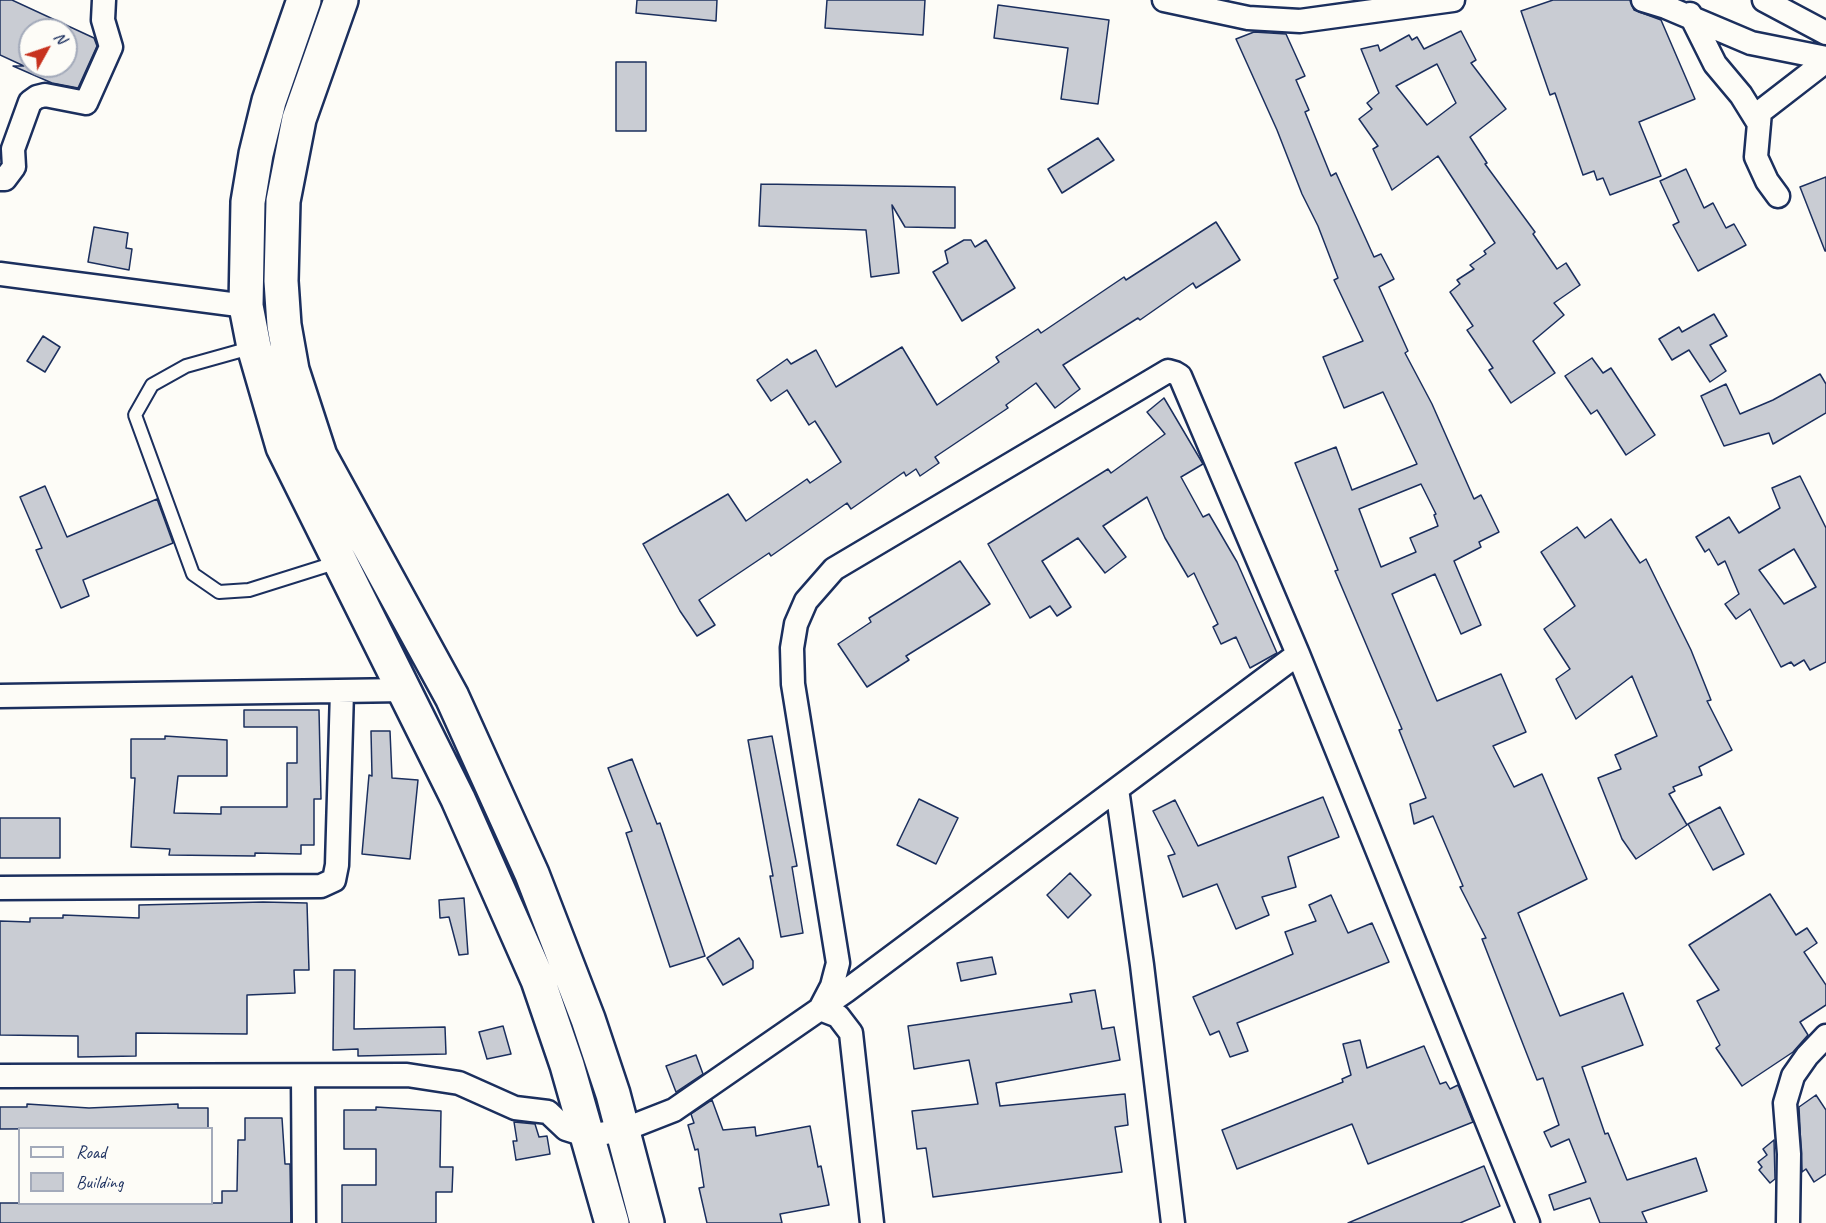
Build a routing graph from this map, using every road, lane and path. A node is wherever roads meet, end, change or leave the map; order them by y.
1 (104, 0) edge
2 (304, 0) edge
3 (341, 0) edge
4 (1164, 0) edge
5 (1453, 0) edge
6 (1643, 0) edge
7 (1764, 0) edge
8 (1797, 0) edge
9 (1687, 9) edge
10 (1826, 33) edge
11 (1826, 59) edge
12 (1759, 124) junction
13 (0, 179) edge
14 (1778, 196) dead end
15 (0, 274) edge
16 (246, 306) junction
17 (254, 347) junction
18 (339, 561) junction
19 (1298, 654) junction
20 (405, 690) junction
21 (342, 691) junction
22 (0, 696) edge
23 (1117, 789) junction
24 (0, 888) edge
25 (820, 1009) junction
26 (1826, 1036) edge
27 (0, 1076) edge
28 (303, 1076) junction
29 (623, 1130) junction
30 (588, 1136) junction
31 (304, 1223) edge
32 (612, 1223) edge
33 (647, 1223) edge
34 (872, 1223) edge
35 (1173, 1223) edge
36 (1528, 1223) edge
37 (1788, 1223) edge

1 - 13 street
2 - 16 highway
3 - 29 highway
4 - 5 street
6 - 9 street
7 - 10 street
8 - 10 street
9 - 11 street
9 - 12 street
11 - 12 street
12 - 14 street
15 - 16 street
16 - 17 highway
17 - 18 highway
17 - 18 lane
18 - 20 highway
19 - 23 street
19 - 25 street
19 - 36 street
20 - 21 street
20 - 30 highway
21 - 22 street
21 - 24 street
23 - 25 street
23 - 35 street
25 - 29 street
25 - 34 street
26 - 37 street
27 - 28 street
28 - 30 street
28 - 31 street
29 - 30 street
29 - 33 highway
30 - 32 highway

